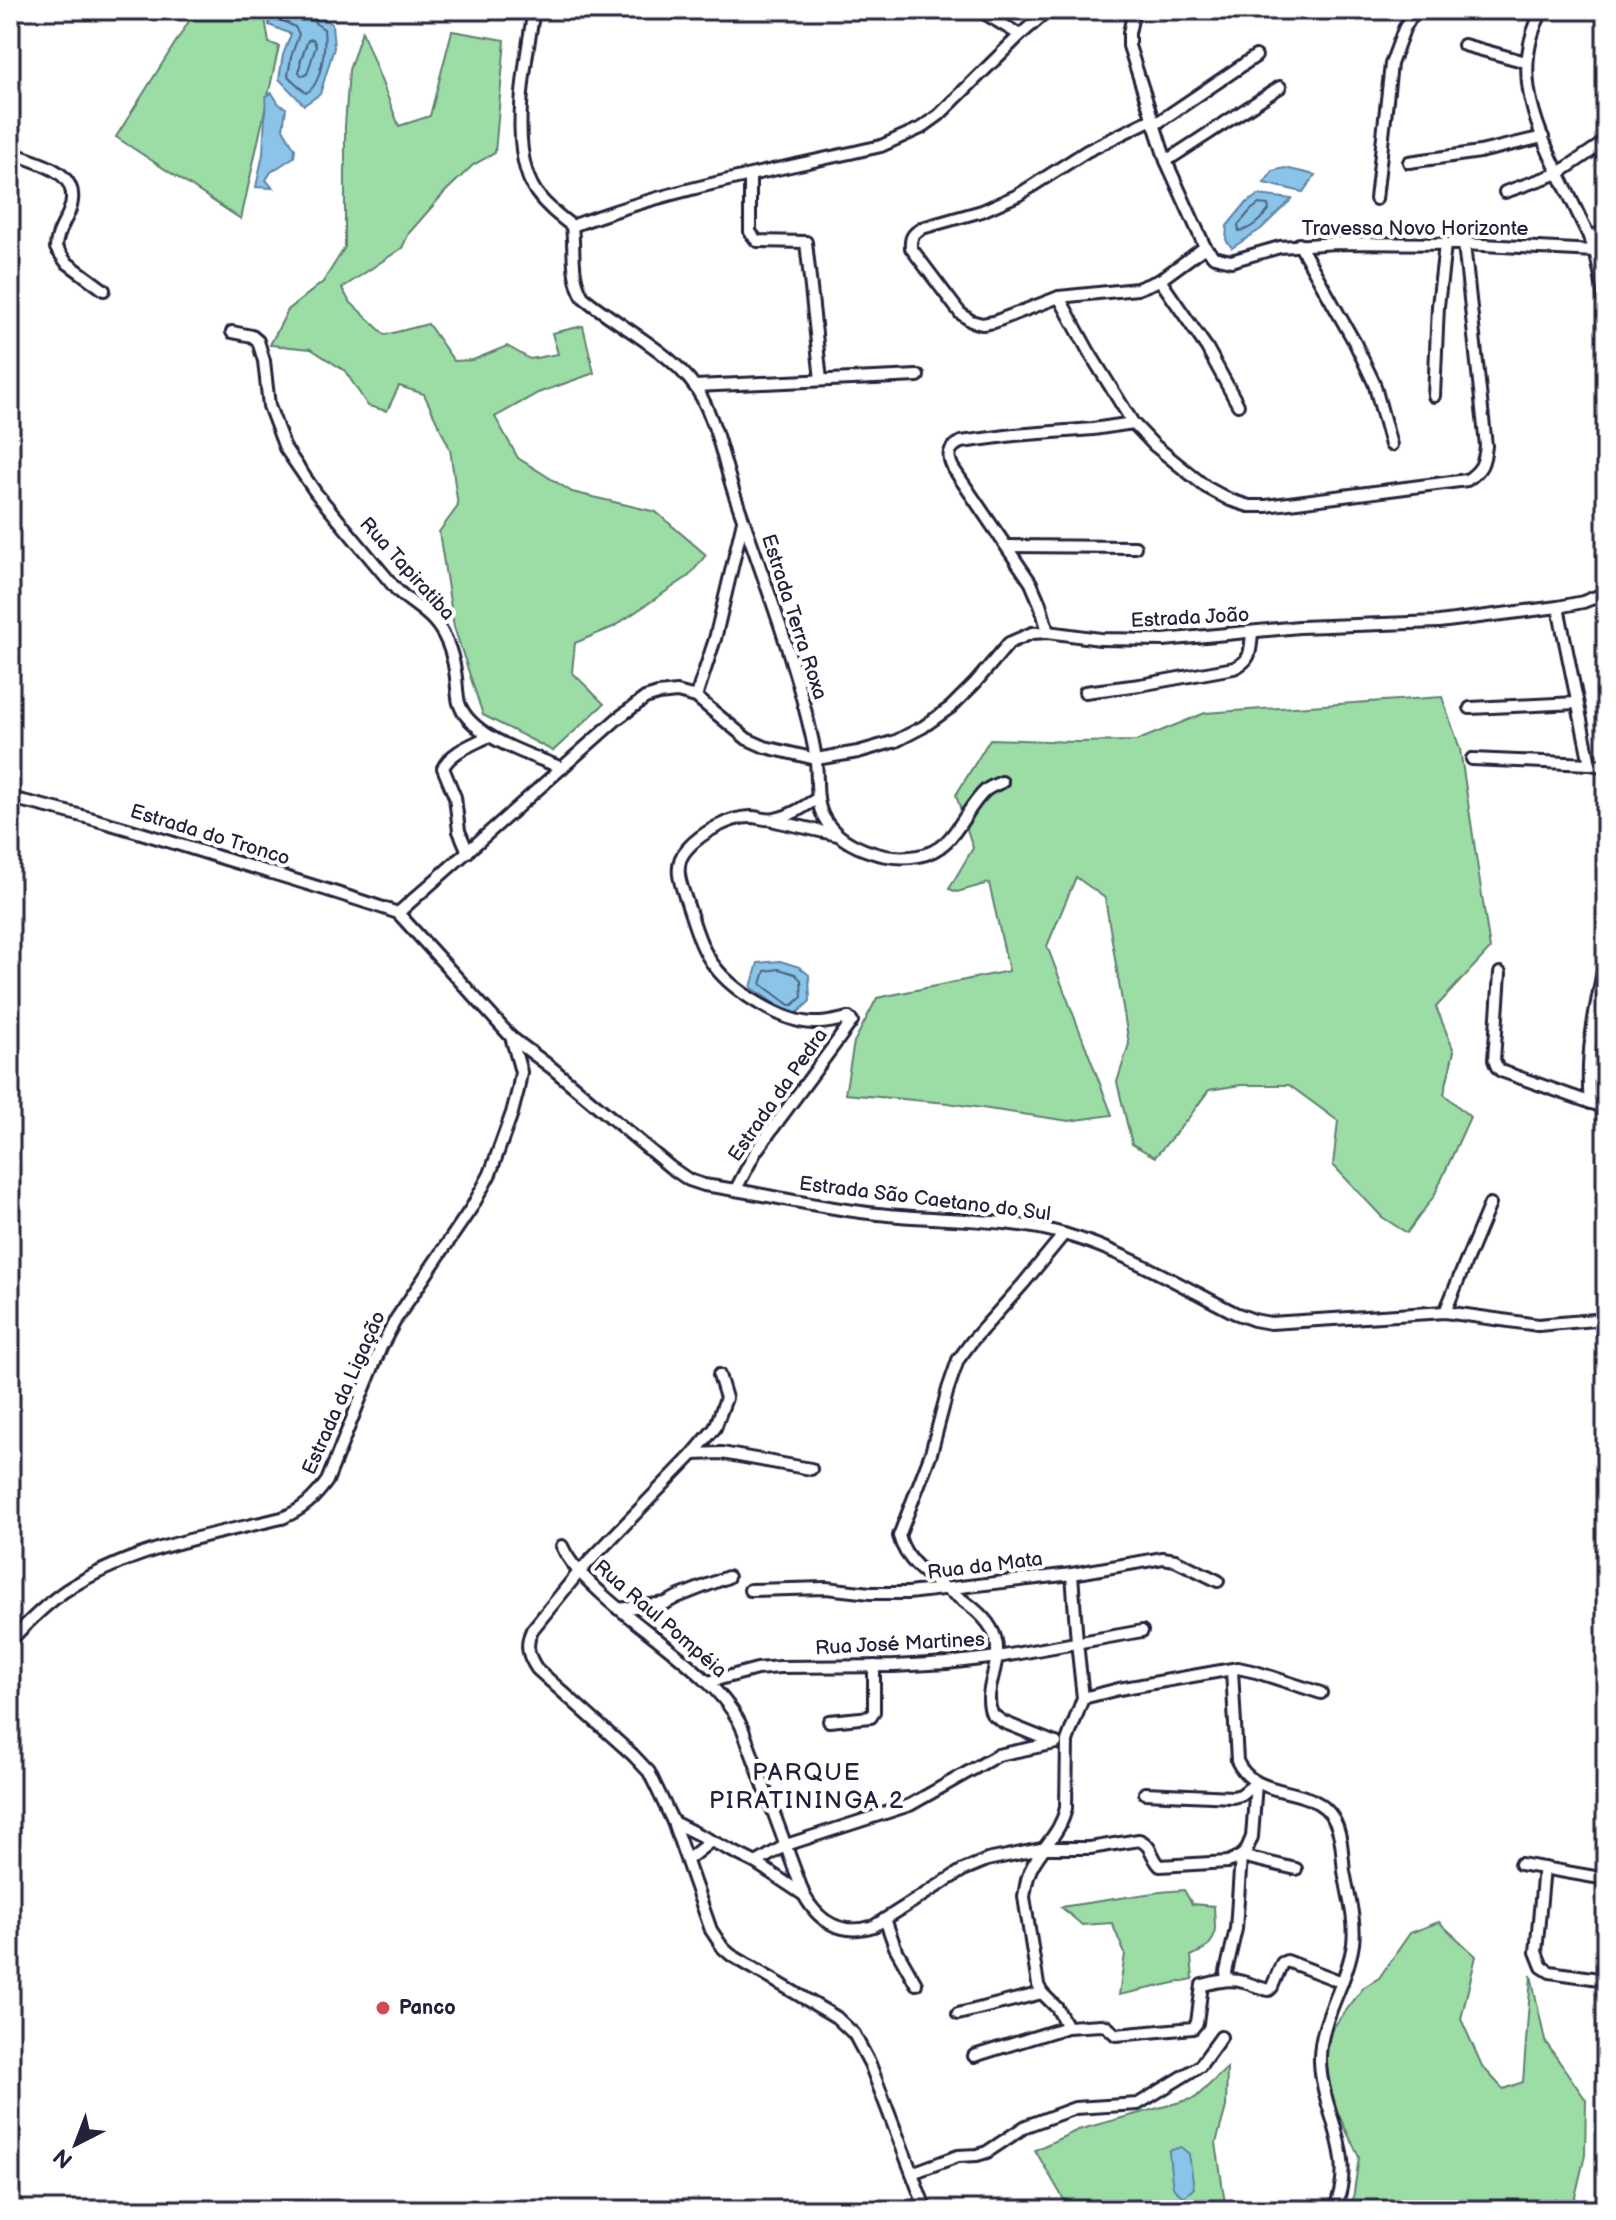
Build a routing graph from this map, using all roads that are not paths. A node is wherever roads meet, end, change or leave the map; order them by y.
1 (534, 10) edge
2 (979, 10) edge
3 (1049, 10) edge
4 (1134, 10) edge
5 (1415, 10) edge
6 (1543, 10) edge
7 (1020, 35) junction
8 (1464, 45) dead end
9 (1256, 56) dead end
10 (1526, 62) junction
11 (1280, 87) dead end
12 (1153, 122) junction
13 (1543, 137) junction
14 (1606, 141) edge
15 (10, 152) edge
16 (1166, 161) junction
17 (1409, 162) dead end
18 (1559, 173) junction
19 (750, 176) junction
20 (1505, 192) dead end
21 (1376, 199) dead end
22 (572, 226) junction
23 (1606, 231) edge
24 (1589, 237) junction
25 (1299, 244) junction
26 (1464, 244) junction
27 (1445, 245) junction
28 (1205, 247) junction
29 (1595, 251) junction
30 (1160, 280) junction
31 (104, 290) dead end
32 (1059, 297) junction
33 (1606, 312) edge
34 (232, 332) dead end
35 (918, 376) dead end
36 (821, 380) junction
37 (695, 386) junction
38 (1434, 396) dead end
39 (1238, 405) dead end
40 (1133, 423) junction
41 (1391, 445) dead end
42 (743, 519) junction
43 (1007, 546) junction
44 (1135, 547) dead end
45 (1606, 593) edge
46 (1558, 607) junction
47 (1048, 632) junction
48 (1252, 633) junction
49 (1085, 692) dead end
50 (696, 697) junction
51 (1577, 703) junction
52 (1470, 708) dead end
53 (489, 736) junction
54 (816, 759) junction
55 (1472, 759) dead end
56 (1590, 764) junction
57 (1606, 767) edge
58 (562, 768) junction
59 (1002, 782) dead end
60 (10, 798) edge
61 (818, 798) junction
62 (773, 820) junction
63 (840, 836) junction
64 (468, 852) junction
65 (398, 913) junction
66 (1606, 957) edge
67 (1500, 973) dead end
68 (512, 1038) junction
69 (1590, 1103) junction
70 (1606, 1108) edge
71 (736, 1189) junction
72 (1490, 1204) dead end
73 (1064, 1234) junction
74 (1445, 1312) junction
75 (1606, 1319) edge
76 (719, 1375) dead end
77 (693, 1454) junction
78 (811, 1469) dead end
79 (562, 1546) dead end
80 (579, 1572) junction
81 (1072, 1574) junction
82 (728, 1577) dead end
83 (1218, 1581) dead end
84 (750, 1590) dead end
85 (945, 1590) junction
86 (618, 1609) junction
87 (1142, 1631) dead end
88 (10, 1641) edge
89 (1077, 1642) junction
90 (998, 1657) junction
91 (874, 1666) junction
92 (1232, 1670) junction
93 (708, 1682) junction
94 (1321, 1693) dead end
95 (1083, 1698) junction
96 (829, 1721) dead end
97 (1067, 1741) junction
98 (1055, 1743) junction
99 (1256, 1783) junction
100 (1145, 1793) dead end
101 (673, 1822) junction
102 (711, 1841) junction
103 (786, 1845) junction
104 (1046, 1848) junction
105 (1241, 1856) junction
106 (687, 1860) junction
107 (756, 1863) junction
108 (1520, 1864) dead end
109 (1544, 1868) junction
110 (1296, 1869) dead end
111 (1606, 1879) edge
112 (804, 1895) junction
113 (885, 1919) junction
114 (1227, 1980) junction
115 (1606, 1980) edge
116 (1342, 1982) junction
117 (916, 1984) dead end
118 (1042, 1993) junction
119 (958, 2014) dead end
120 (1067, 2027) junction
121 (1221, 2037) dead end
122 (974, 2056) dead end
123 (912, 2173) junction
124 (926, 2210) edge
125 (1334, 2210) edge

1 - 22 street
2 - 7 street
3 - 7 street
4 - 12 street
5 - 21 street
6 - 10 street
7 - 19 street
8 - 10 street
9 - 12 street
10 - 13 street
11 - 16 street
12 - 16 street
12 - 32 street
13 - 17 street
13 - 18 street
14 - 18 street
15 - 31 street
16 - 28 street
18 - 20 street
18 - 24 street
19 - 22 street
19 - 36 street
22 - 37 street, Estrada Terra Roxa
23 - 24 street
24 - 29 street
25 - 27 street, Travessa Novo Horizonte
25 - 28 street, Travessa Novo Horizonte
25 - 41 street
26 - 27 street, Travessa Novo Horizonte
26 - 29 street, Travessa Novo Horizonte
26 - 40 street
27 - 38 street
28 - 30 street
29 - 33 street
30 - 32 street
30 - 39 street
32 - 40 street
34 - 53 street, Rua Tapiratiba
35 - 36 street
36 - 37 street
37 - 42 street, Estrada Terra Roxa
40 - 43 street
42 - 50 street
42 - 54 street, Estrada Terra Roxa
43 - 44 street
43 - 47 street
45 - 46 street, Estrada João
46 - 48 street, Estrada João
46 - 51 street
47 - 48 street, Estrada João
47 - 54 street, Estrada João
48 - 49 street
50 - 54 street
50 - 58 street
51 - 52 street
51 - 56 street
53 - 58 street, Rua Tapiratiba
53 - 64 street
54 - 61 street, Estrada Terra Roxa
55 - 56 street
56 - 57 street
58 - 64 street
59 - 63 street
60 - 65 street, Estrada do Tronco
61 - 62 street, Estrada da Pedra
61 - 63 street
62 - 63 street
62 - 71 street, Estrada da Pedra
64 - 65 street
65 - 68 street
66 - 69 street
67 - 69 street
68 - 71 street, Estrada São Caetano do Sul
68 - 88 street, Estrada da Ligação
69 - 70 street
71 - 73 street, Estrada São Caetano do Sul
72 - 74 street
73 - 74 street, Estrada São Caetano do Sul
73 - 85 street
74 - 75 street, Estrada São Caetano do Sul
76 - 77 street
77 - 78 street
77 - 80 street
79 - 80 street, Rua Raul Pompéia
80 - 86 street, Rua Raul Pompéia
80 - 101 street
81 - 83 street, Rua da Mata
81 - 85 street, Rua da Mata
81 - 89 street
82 - 86 street
84 - 85 street, Rua da Mata
85 - 90 street
86 - 93 street, Rua Raul Pompéia
87 - 89 street, Rua José Martines
89 - 90 street, Rua José Martines
89 - 95 street
90 - 91 street, Rua José Martines
90 - 98 street
91 - 93 street, Rua José Martines
91 - 96 street
92 - 94 street
92 - 95 street
92 - 99 street
93 - 103 street, Rua Raul Pompéia
95 - 97 street
97 - 98 street
97 - 104 street
98 - 103 street
99 - 100 street
99 - 105 street
99 - 116 street
101 - 102 street
101 - 106 street
102 - 106 street
102 - 107 street
103 - 107 street
103 - 112 street, Rua Raul Pompéia
104 - 105 street, Rua Raul Pompéia
104 - 113 street, Rua Raul Pompéia
104 - 118 street
105 - 110 street
105 - 114 street
106 - 123 street
107 - 112 street
108 - 109 street
109 - 111 street
109 - 115 street
112 - 113 street, Rua Raul Pompéia
113 - 117 street
114 - 116 street
114 - 120 street
116 - 125 street
118 - 119 street
118 - 120 street
120 - 122 street
121 - 123 street
123 - 124 street

